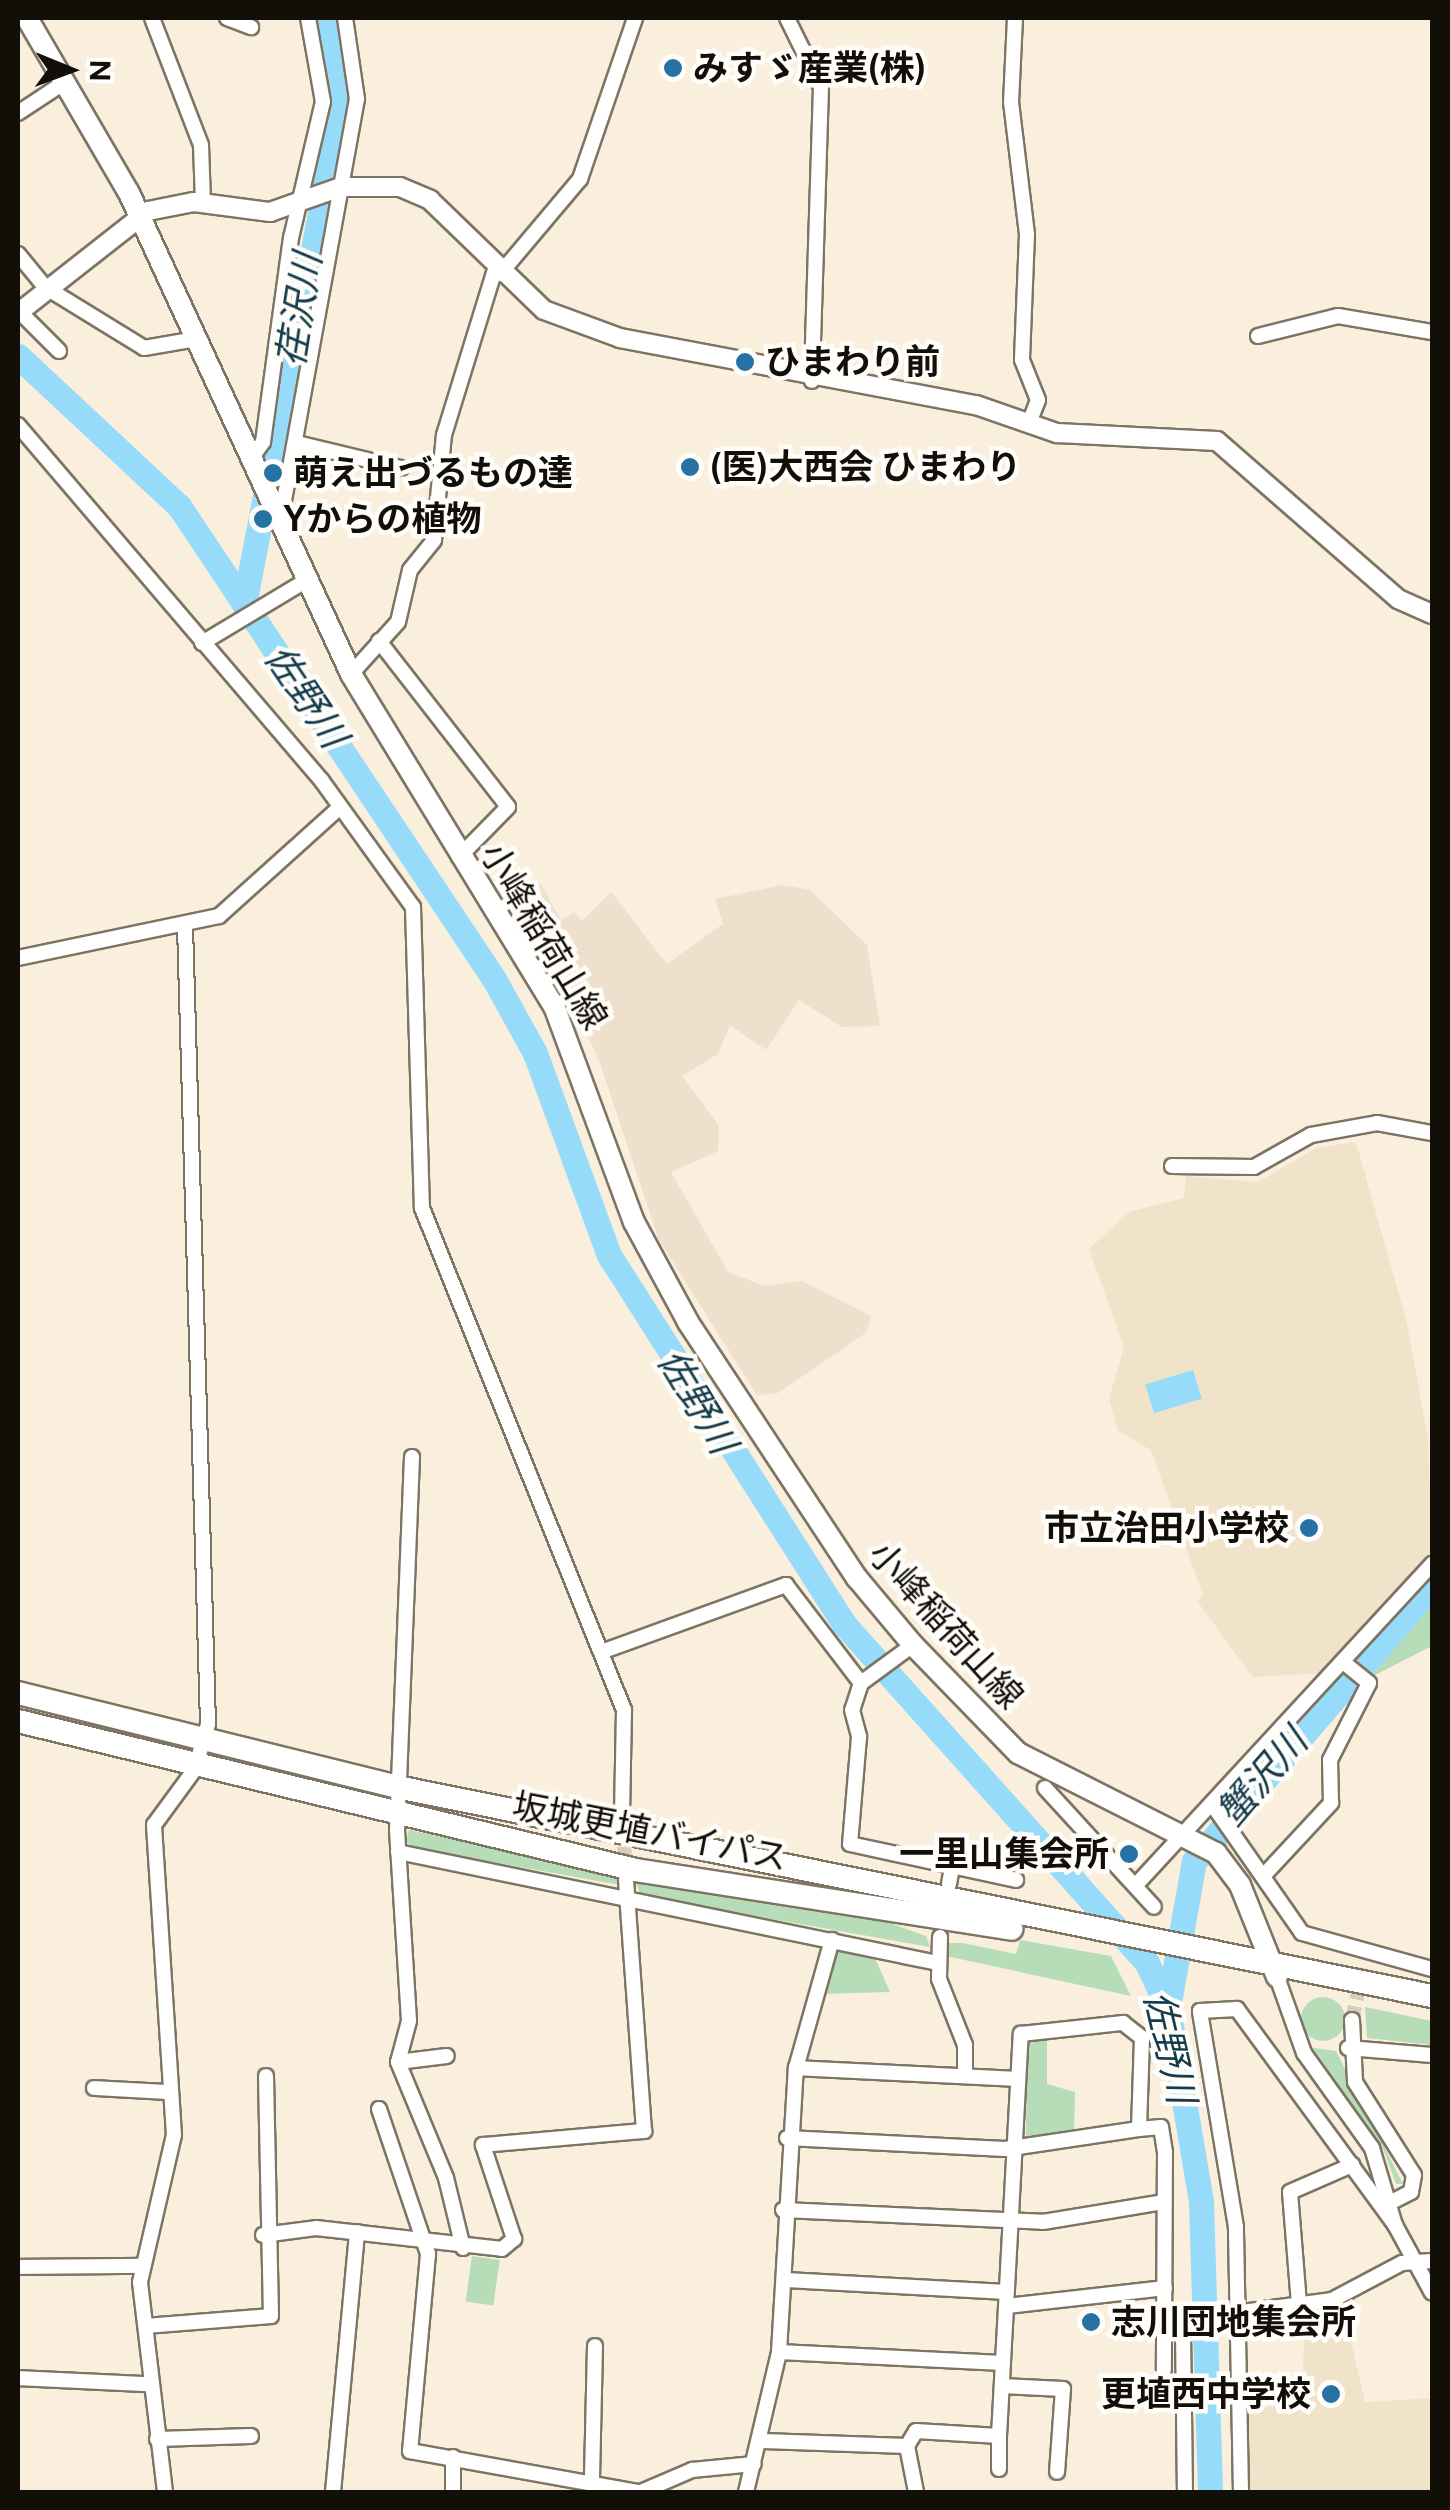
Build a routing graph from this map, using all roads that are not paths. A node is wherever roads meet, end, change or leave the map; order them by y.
1 (27, 18) edge
2 (152, 18) edge
3 (227, 18) edge
4 (308, 18) edge
5 (345, 18) edge
6 (635, 18) edge
7 (788, 18) edge
8 (1015, 18) edge
9 (250, 27) dead end
10 (66, 82) junction
11 (18, 113) edge
12 (337, 189) junction
13 (302, 201) junction
14 (203, 203) junction
15 (139, 216) junction
16 (18, 254) edge
17 (498, 271) junction
18 (45, 288) junction
19 (18, 311) edge
20 (1432, 332) edge
21 (1258, 336) dead end
22 (196, 339) junction
23 (59, 351) dead end
24 (812, 381) junction
25 (1029, 423) junction
26 (18, 425) edge
27 (297, 443) junction
28 (255, 468) junction
29 (401, 468) dead end
30 (280, 515) junction
31 (308, 580) junction
32 (1432, 614) edge
33 (379, 641) junction
34 (202, 643) junction
35 (352, 674) junction
36 (339, 808) junction
37 (459, 857) junction
38 (184, 924) junction
39 (18, 958) edge
40 (1432, 1132) edge
41 (1172, 1166) dead end
42 (412, 1457) dead end
43 (1432, 1564) edge
44 (907, 1647) junction
45 (600, 1652) junction
46 (1352, 1669) junction
47 (863, 1682) junction
48 (18, 1693) edge
49 (18, 1721) edge
50 (203, 1741) junction
51 (195, 1769) junction
52 (402, 1788) junction
53 (1044, 1788) dead end
54 (1214, 1807) junction
55 (622, 1817) tunnel mouth
56 (398, 1819) junction
57 (1190, 1832) junction
58 (398, 1852) junction
59 (952, 1867) junction
60 (1266, 1872) junction
61 (626, 1880) tunnel mouth
62 (1016, 1880) dead end
63 (949, 1884) dead end
64 (1136, 1885) junction
65 (629, 1900) junction
66 (1154, 1907) dead end
67 (1019, 1923) junction
68 (940, 1936) dead end
69 (832, 1940) junction
70 (1367, 1952) junction
71 (938, 1963) junction
72 (1363, 1968) tunnel mouth
73 (1432, 1969) edge
74 (1274, 1971) junction
75 (1432, 1996) edge
76 (1432, 2009) edge
77 (1352, 2020) tunnel mouth
78 (1348, 2048) junction
79 (447, 2056) dead end
80 (1432, 2056) edge
81 (398, 2062) junction
82 (796, 2068) junction
83 (266, 2076) dead end
84 (964, 2076) junction
85 (1017, 2079) junction
86 (94, 2088) dead end
87 (169, 2092) junction
88 (379, 2109) dead end
89 (1139, 2129) junction
90 (787, 2138) junction
91 (1014, 2146) junction
92 (1352, 2165) junction
93 (1164, 2202) junction
94 (1391, 2202) junction
95 (782, 2210) junction
96 (1011, 2222) junction
97 (1395, 2226) junction
98 (357, 2232) junction
99 (263, 2236) junction
100 (424, 2242) junction
101 (463, 2248) junction
102 (1432, 2261) edge
103 (18, 2266) edge
104 (143, 2266) junction
105 (1414, 2266) junction
106 (786, 2280) junction
107 (1165, 2288) junction
108 (1432, 2293) edge
109 (1007, 2299) junction
110 (1299, 2304) junction
111 (1165, 2308) junction
112 (1242, 2312) junction
113 (146, 2326) junction
114 (595, 2346) dead end
115 (778, 2352) junction
116 (1004, 2363) junction
117 (1164, 2370) dead end
118 (18, 2378) edge
119 (148, 2384) junction
120 (1002, 2386) junction
121 (1178, 2392) junction
122 (1242, 2396) junction
123 (251, 2436) dead end
124 (999, 2436) junction
125 (158, 2439) junction
126 (763, 2441) junction
127 (907, 2446) junction
128 (453, 2457) junction
129 (754, 2464) junction
130 (999, 2469) dead end
131 (1057, 2472) dead end
132 (592, 2478) junction
133 (165, 2492) edge
134 (332, 2492) edge
135 (453, 2492) edge
136 (639, 2492) edge
137 (746, 2492) edge
138 (916, 2492) edge
139 (1186, 2492) edge
140 (1241, 2492) edge

1 - 10 main road, 小峰稲荷山線
2 - 14 street
3 - 9 street
4 - 13 street
5 - 12 street
6 - 17 street
7 - 24 street
8 - 25 street
10 - 11 street
10 - 15 main road, 小峰稲荷山線
12 - 13 street
12 - 17 street
12 - 27 street
13 - 14 street
13 - 28 street
14 - 15 street
15 - 18 street
15 - 22 main road, 小峰稲荷山線
16 - 18 street
17 - 24 street
17 - 33 street
18 - 19 street
18 - 22 street
19 - 23 street
20 - 21 street
22 - 28 main road, 小峰稲荷山線
24 - 25 street
25 - 32 street
26 - 34 street
27 - 29 street
27 - 30 street
28 - 30 main road, 小峰稲荷山線
30 - 31 main road, 小峰稲荷山線
31 - 34 street
31 - 35 main road, 小峰稲荷山線
33 - 35 street
33 - 37 street
34 - 36 street
35 - 37 main road, 小峰稲荷山線
36 - 38 street
36 - 45 street
37 - 44 main road, 小峰稲荷山線
38 - 39 street
38 - 50 street
40 - 41 street
42 - 52 street
43 - 46 street
44 - 47 street
44 - 57 main road, 小峰稲荷山線
45 - 47 street
45 - 55 street
46 - 54 street
46 - 60 street
47 - 59 street
48 - 50 highway, 坂城更埴バイパス
49 - 51 highway, 坂城更埴バイパス
50 - 51 street
50 - 52 highway, 坂城更埴バイパス
51 - 56 highway, 坂城更埴バイパス
51 - 87 street
52 - 56 street
52 - 67 highway, 坂城更埴バイパス
53 - 64 street
54 - 57 street
54 - 60 street
56 - 58 street
56 - 67 highway, 坂城更埴バイパス
57 - 64 street
57 - 74 main road, 小峰稲荷山線
58 - 65 street
58 - 81 street
59 - 62 street
59 - 63 street
60 - 70 street
61 - 65 street
64 - 66 street
65 - 69 street
65 - 101 street
67 - 74 highway, 坂城更埴バイパス
68 - 71 street
69 - 71 street
69 - 82 street
70 - 72 street
70 - 73 street
71 - 84 street
74 - 75 highway
74 - 76 highway
74 - 94 street
77 - 78 street
78 - 80 street
78 - 94 street
79 - 81 street
81 - 101 street
82 - 84 street
82 - 90 street
83 - 99 street
84 - 85 street
85 - 89 street
85 - 91 street
86 - 87 street
87 - 104 street
88 - 100 street
89 - 91 street
89 - 93 street
90 - 91 street
90 - 95 street
91 - 96 street
92 - 97 street
92 - 110 street
92 - 112 street
93 - 96 street
93 - 107 street
94 - 97 street
95 - 96 street
95 - 106 street
96 - 109 street
97 - 105 street
98 - 99 street
98 - 100 street
98 - 134 street
99 - 113 street
100 - 101 street
100 - 128 street
102 - 105 street
103 - 104 street
104 - 113 street
105 - 108 street
105 - 110 street
106 - 109 street
106 - 115 street
107 - 109 street
107 - 111 street
109 - 116 street
110 - 112 street
111 - 117 street
111 - 121 street
112 - 122 street
113 - 119 street
114 - 132 street
115 - 116 street
115 - 126 street
116 - 120 street
118 - 119 street
119 - 125 street
120 - 124 street
120 - 131 street
121 - 122 street
121 - 139 street
122 - 140 street
123 - 125 street
124 - 127 street
124 - 130 street
125 - 133 street
126 - 127 street
126 - 129 street
127 - 138 street
128 - 132 street
128 - 135 street
129 - 136 street
129 - 137 street
132 - 136 street

